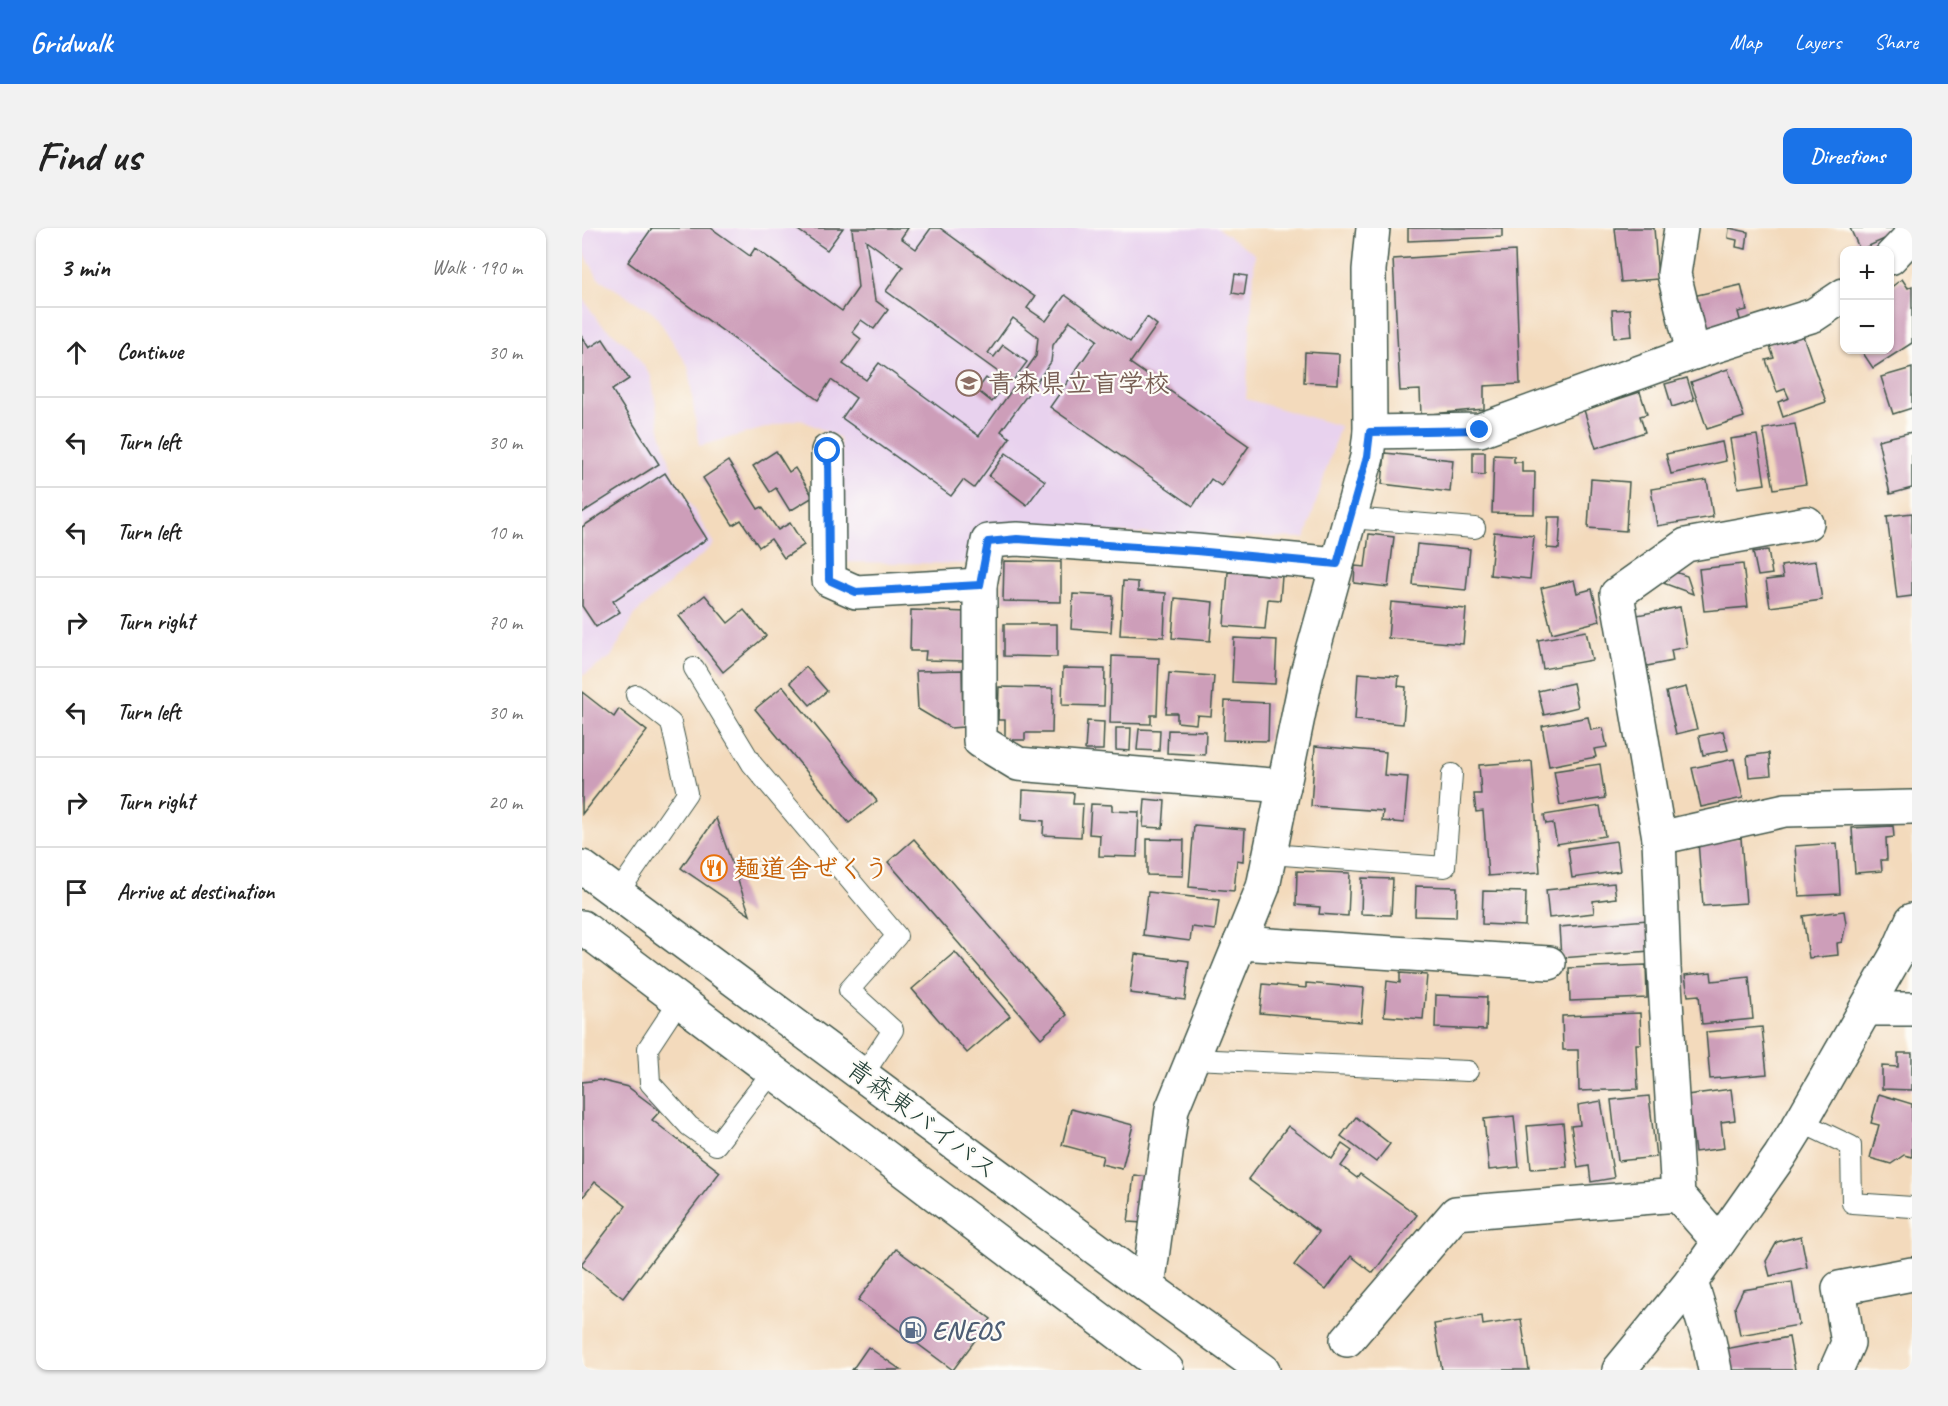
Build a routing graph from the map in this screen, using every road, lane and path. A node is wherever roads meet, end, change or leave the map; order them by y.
1 (1373, 228) edge
2 (1681, 228) edge
3 (1912, 235) edge
4 (1894, 254) edge
5 (1840, 298) edge
6 (1693, 353) junction
7 (1370, 432) junction
8 (828, 451) dead end
9 (1350, 518) junction
10 (1807, 523) dead end
11 (1475, 528) dead end
12 (1337, 564) junction
13 (980, 585) junction
14 (694, 668) dead end
15 (636, 695) dead end
16 (1452, 774) dead end
17 (1284, 786) junction
18 (1912, 807) edge
19 (1659, 838) junction
20 (1270, 854) junction
21 (582, 867) edge
22 (618, 893) junction
23 (1912, 920) edge
24 (582, 927) edge
25 (1240, 943) junction
26 (1549, 963) dead end
27 (679, 1001) junction
28 (1867, 1009) junction
29 (1912, 1009) edge
30 (1192, 1059) junction
31 (772, 1071) junction
32 (1468, 1071) dead end
33 (863, 1075) junction
34 (1802, 1122) junction
35 (1678, 1196) junction
36 (1912, 1207) edge
37 (1719, 1242) junction
38 (1912, 1274) edge
39 (1690, 1282) junction
40 (1149, 1287) junction
41 (1347, 1340) dead end
42 (1152, 1365) edge
43 (1263, 1370) edge
44 (1619, 1370) edge
45 (1715, 1370) edge
46 (1836, 1370) edge

1 - 7 main road
2 - 6 main road
3 - 4 main road
5 - 6 main road
6 - 7 main road
7 - 9 main road
8 - 13 main road
9 - 11 lane
9 - 12 main road
10 - 19 main road
12 - 13 main road
12 - 17 main road
13 - 17 main road
14 - 33 lane
15 - 22 lane
16 - 20 lane
17 - 20 main road
18 - 19 main road
19 - 35 main road
20 - 25 main road
21 - 22 main road, 青森東バイパス
22 - 33 main road, 青森東バイパス
23 - 28 main road
24 - 27 main road, 青森東バイパス
25 - 26 main road
25 - 30 main road
27 - 31 main road, 青森東バイパス
27 - 31 lane
28 - 29 main road
28 - 34 main road
30 - 32 lane
30 - 40 main road
31 - 42 main road, 青森東バイパス
33 - 40 main road, 青森東バイパス
34 - 36 lane
34 - 37 main road
35 - 37 main road
35 - 41 main road
37 - 39 main road
38 - 46 main road
39 - 44 main road
39 - 45 main road
40 - 43 main road, 青森東バイパス

